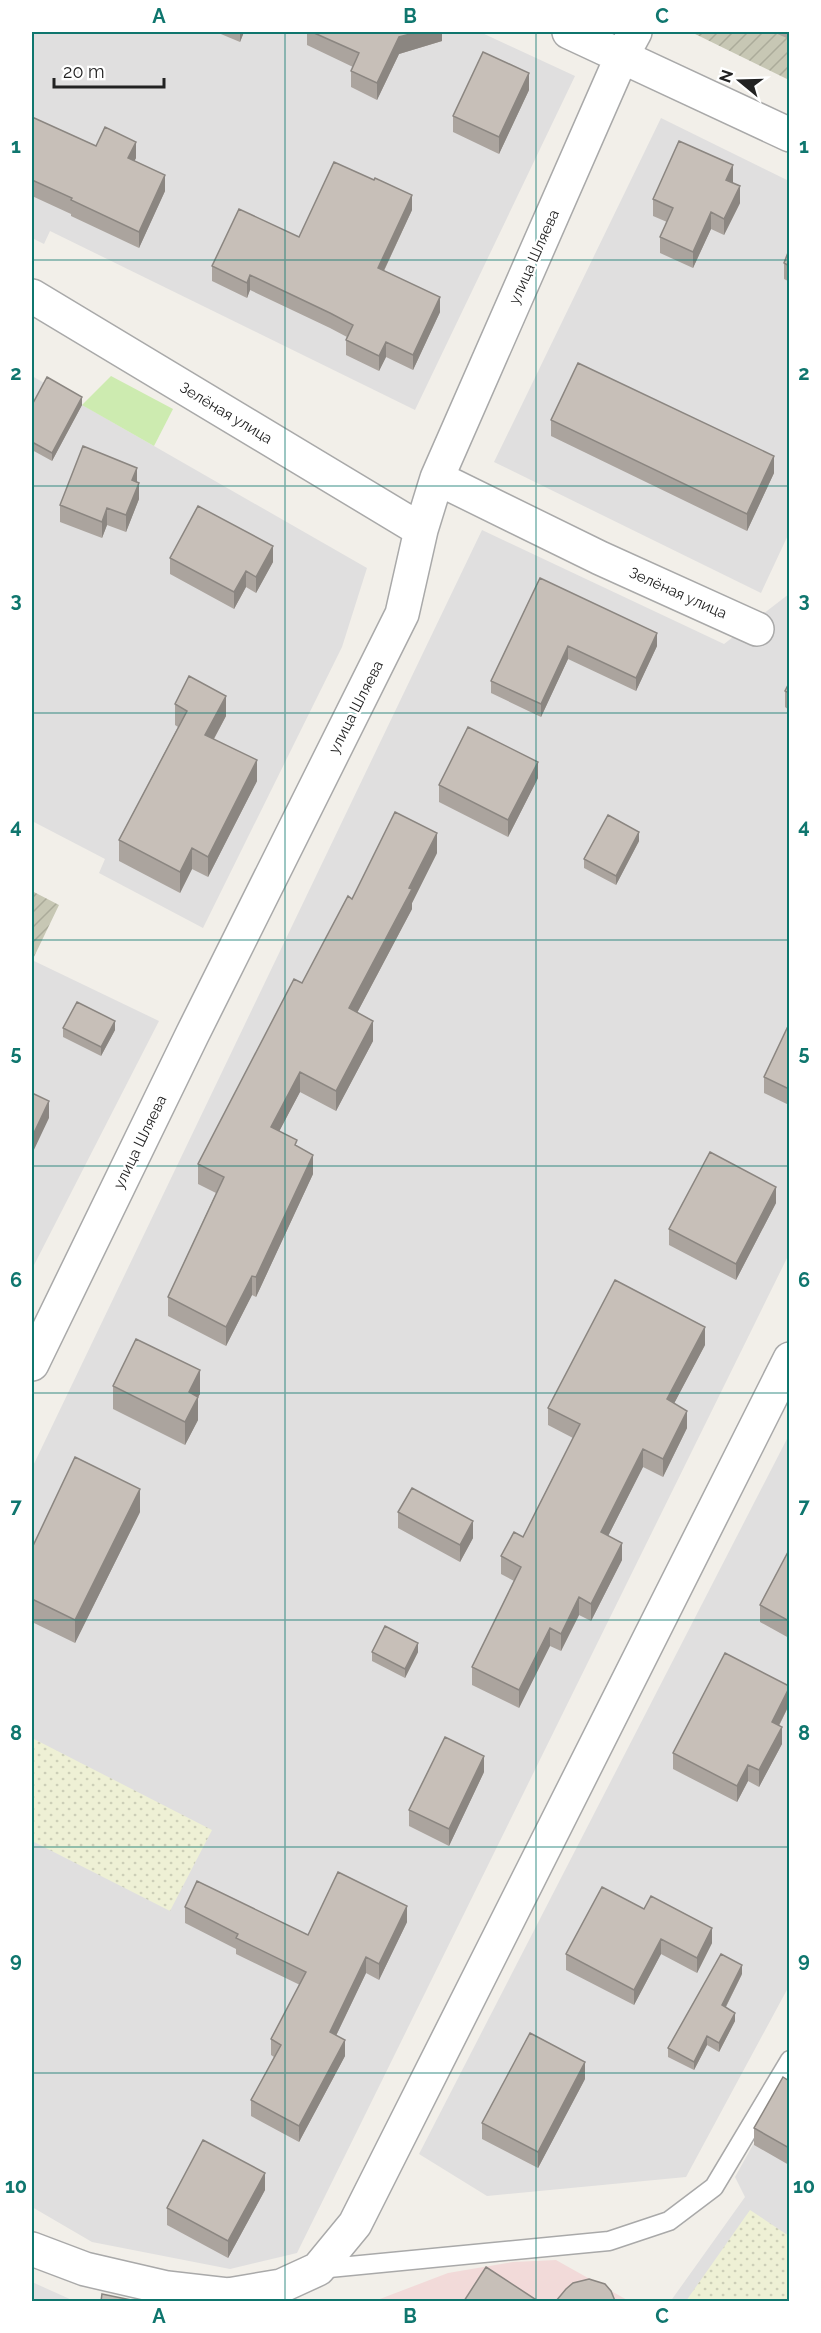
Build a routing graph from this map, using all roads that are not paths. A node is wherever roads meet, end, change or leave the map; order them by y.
1 (569, 32) edge
2 (629, 44) edge
3 (789, 135) edge
4 (32, 296) edge
5 (437, 478) junction
6 (421, 530) junction
7 (757, 629) dead end
8 (789, 1359) edge
9 (32, 1364) edge
10 (789, 2060) edge
11 (32, 2249) edge
12 (318, 2269) junction
13 (279, 2294) edge

1 - 2 street
2 - 3 street
2 - 5 street, улица Шляева
4 - 6 street, Зелёная улица
5 - 6 street, улица Шляева
5 - 7 street, Зелёная улица
6 - 9 street, улица Шляева
8 - 12 street
10 - 12 lane
11 - 13 street
12 - 13 street

